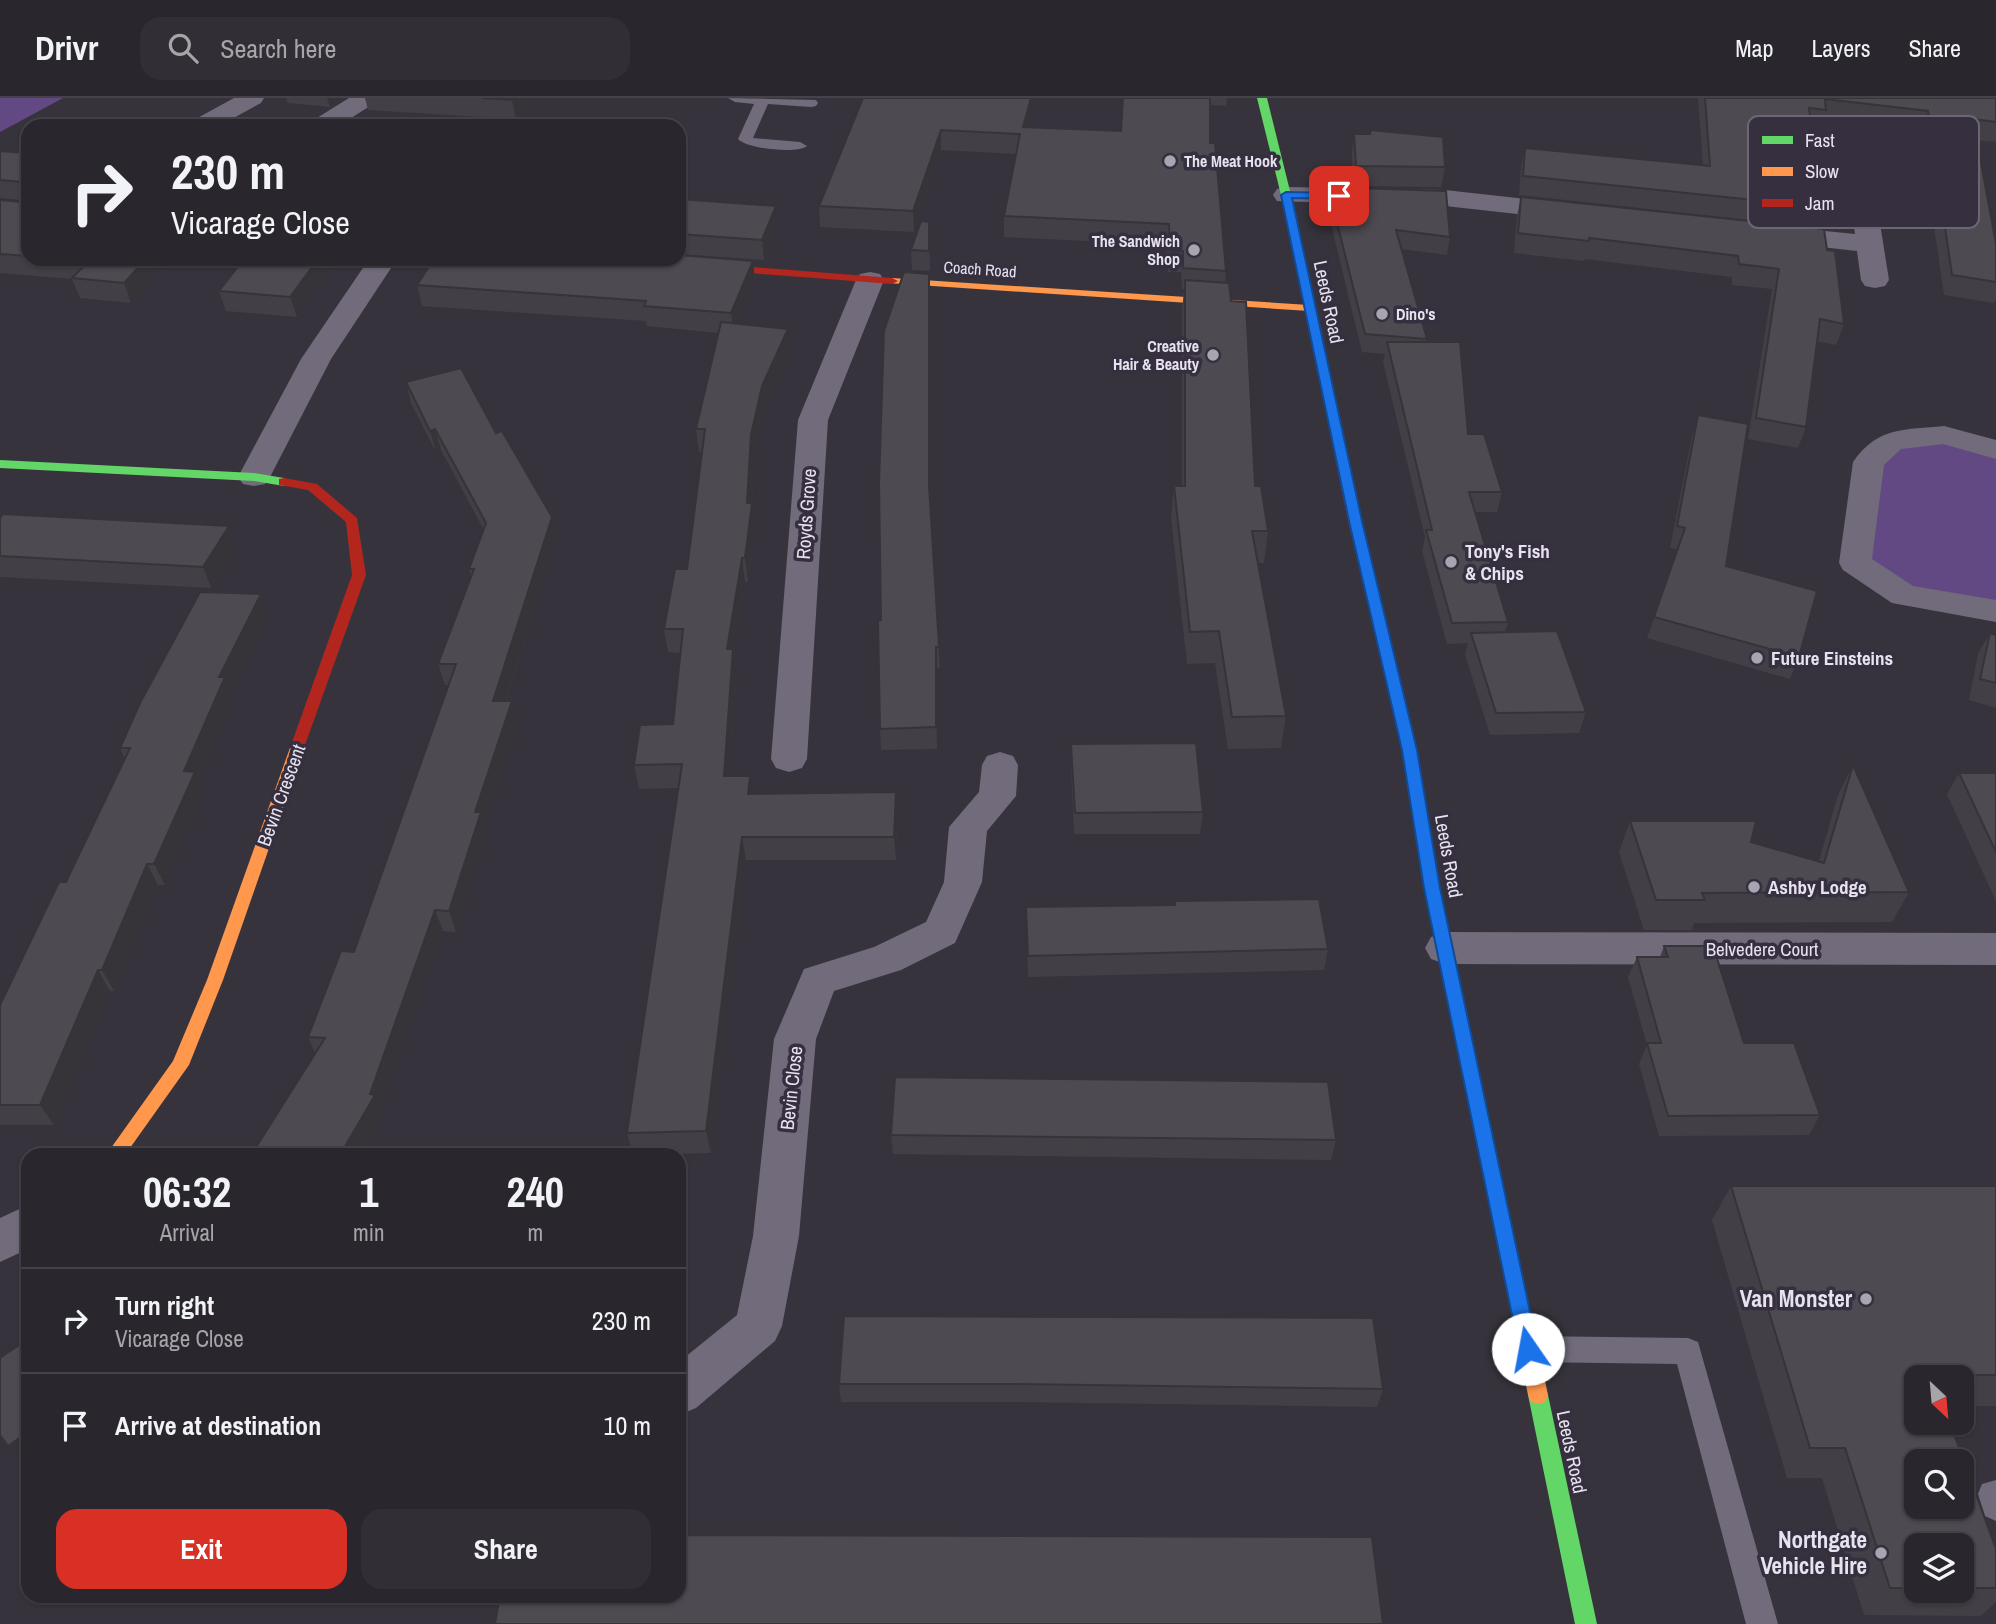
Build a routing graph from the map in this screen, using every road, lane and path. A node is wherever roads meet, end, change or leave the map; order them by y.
1 (252, 98) edge
2 (366, 98) edge
3 (735, 98) edge
4 (1262, 98) edge
5 (763, 100) junction
6 (811, 103) dead end
7 (214, 119) edge
8 (332, 119) edge
9 (800, 146) dead end
10 (1286, 195) junction
11 (1596, 214) edge
12 (1868, 228) edge
13 (1746, 231) edge
14 (1870, 244) junction
15 (686, 265) edge
16 (378, 266) edge
17 (870, 280) junction
18 (1875, 280) dead end
19 (1309, 309) junction
20 (1996, 450) edge
21 (0, 464) edge
22 (254, 477) junction
23 (1996, 611) edge
24 (789, 759) dead end
25 (1000, 765) dead end
26 (1445, 948) junction
27 (1996, 949) edge
28 (120, 1148) edge
29 (21, 1228) edge
30 (0, 1242) edge
31 (1528, 1349) junction
32 (686, 1386) edge
33 (1996, 1494) edge
34 (1996, 1506) edge
35 (1586, 1624) edge
36 (1762, 1624) edge

1 - 7 street
2 - 8 street
3 - 5 lane
4 - 10 street, Leeds Road
5 - 6 lane
5 - 9 lane
10 - 11 street
10 - 19 street, Leeds Road
12 - 14 street
13 - 14 street
14 - 18 street
15 - 17 street, Coach Road
16 - 22 street
17 - 19 street, Coach Road
17 - 24 street, Royds Grove
19 - 26 street, Leeds Road
20 - 23 street
21 - 22 street, Bevin Crescent
22 - 28 street, Bevin Crescent
25 - 32 street, Bevin Close
26 - 27 street, Belvedere Court
26 - 31 street, Leeds Road
29 - 30 street
31 - 35 street, Leeds Road
31 - 36 lane
33 - 34 lane

